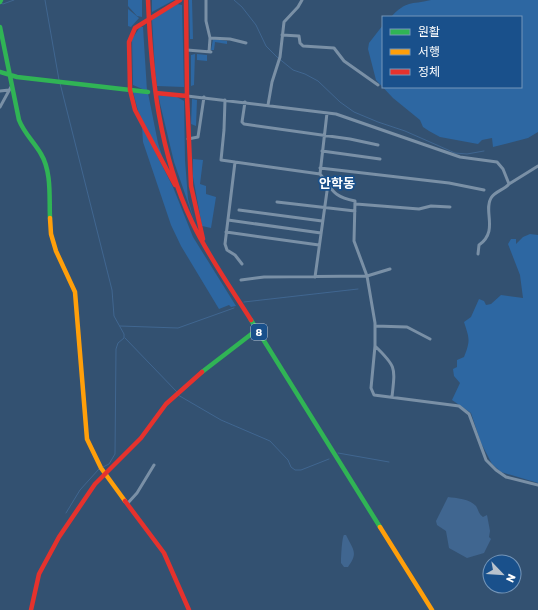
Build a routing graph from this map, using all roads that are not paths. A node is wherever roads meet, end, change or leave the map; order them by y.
1 (145, 0) edge
2 (148, 0) edge
3 (180, 0) edge
4 (186, 0) edge
5 (206, 0) edge
6 (302, 0) edge
7 (147, 14) junction
8 (0, 27) edge
9 (147, 31) junction
10 (282, 35) junction
11 (210, 38) junction
12 (246, 43) dead end
13 (187, 50) junction
14 (0, 72) edge
15 (11, 75) junction
16 (378, 85) dead end
17 (10, 89) junction
18 (130, 90) junction
19 (0, 91) edge
20 (148, 92) dead end
21 (156, 93) dead end
22 (187, 96) junction
23 (204, 98) junction
24 (225, 100) junction
25 (245, 102) junction
26 (268, 105) junction
27 (0, 107) edge
28 (327, 113) junction
29 (324, 135) junction
30 (188, 139) junction
31 (378, 145) dead end
32 (322, 151) junction
33 (380, 159) dead end
34 (235, 162) junction
35 (538, 166) edge
36 (320, 168) junction
37 (320, 174) junction
38 (328, 184) junction
39 (509, 184) junction
40 (175, 185) junction
41 (484, 190) dead end
42 (277, 202) dead end
43 (356, 204) junction
44 (450, 207) dead end
45 (324, 208) junction
46 (239, 210) dead end
47 (355, 211) junction
48 (228, 220) junction
49 (322, 221) junction
50 (226, 232) junction
51 (321, 233) junction
52 (319, 245) junction
53 (207, 250) junction
54 (478, 254) dead end
55 (242, 264) dead end
56 (390, 269) dead end
57 (367, 276) junction
58 (315, 277) junction
59 (241, 280) dead end
60 (375, 326) junction
61 (254, 332) junction
62 (430, 339) dead end
63 (375, 346) junction
64 (392, 397) junction
65 (154, 465) dead end
66 (106, 474) junction
67 (538, 485) edge
68 (127, 504) junction
69 (31, 610) edge
70 (190, 610) edge
71 (428, 610) edge
72 (432, 610) edge

1 - 7 main road, 8
2 - 7 main road, 8
3 - 18 main road
4 - 13 main road
5 - 11 street
6 - 10 street
7 - 9 main road, 8
8 - 15 main road
9 - 40 main road, 8
9 - 53 main road, 8
10 - 16 street
10 - 26 street
11 - 12 street
11 - 13 street
13 - 22 main road
14 - 15 main road
15 - 17 main road
15 - 18 main road
17 - 19 street
17 - 27 street
17 - 66 main road
18 - 20 main road
18 - 40 main road
21 - 22 main road
22 - 23 street
22 - 30 main road
23 - 24 street
23 - 30 street
24 - 25 street
24 - 34 street
25 - 26 street
25 - 29 street
26 - 28 street
28 - 29 street
28 - 39 street
29 - 31 street
29 - 32 street
30 - 53 main road
32 - 33 street
32 - 36 street
34 - 37 street
34 - 48 street
35 - 39 street
36 - 37 street
36 - 41 street
37 - 38 street
38 - 43 street
38 - 45 street
39 - 54 street
40 - 61 main road, 8
42 - 45 street
43 - 44 street
43 - 47 street
45 - 47 street
45 - 49 street
46 - 49 street
47 - 57 street
48 - 50 street
48 - 51 street
49 - 51 street
50 - 52 street
50 - 55 street
51 - 52 street
52 - 58 street
53 - 72 main road, 8
56 - 57 street
57 - 58 street
57 - 60 street
58 - 59 street
60 - 62 street
60 - 63 street
61 - 66 main road
61 - 71 main road, 8
63 - 64 street
63 - 64 street
64 - 67 street
65 - 68 street
66 - 68 main road
66 - 69 main road
68 - 70 main road

